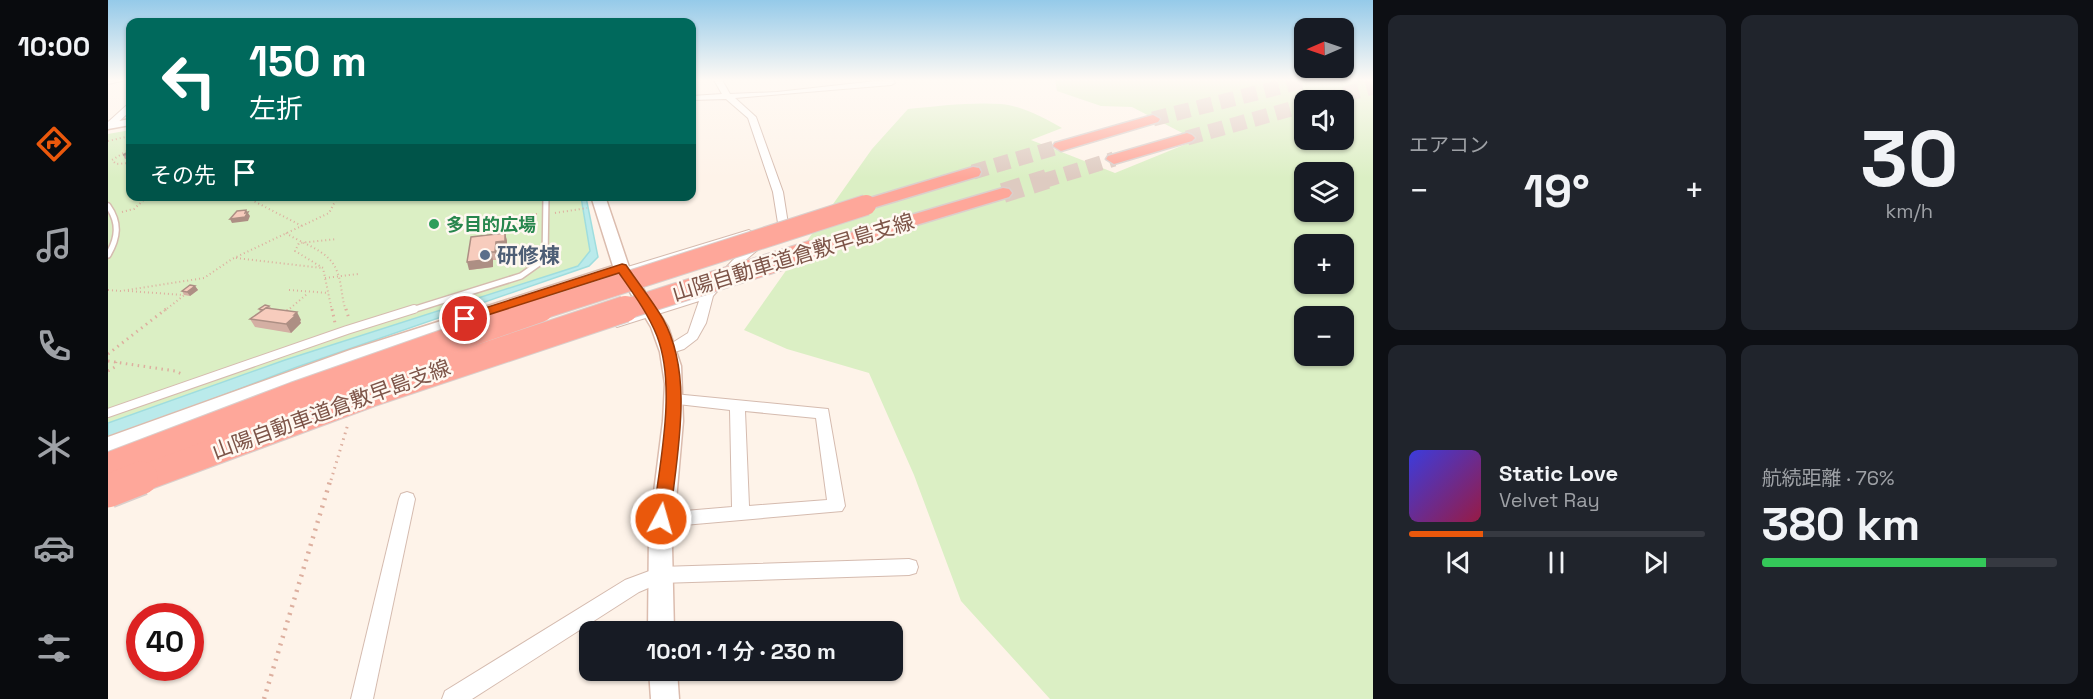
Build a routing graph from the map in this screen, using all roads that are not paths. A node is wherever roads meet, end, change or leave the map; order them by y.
1 (123, 113) edge
2 (747, 113) edge
3 (1153, 119) tunnel mouth
4 (126, 121) edge
5 (110, 124) edge
6 (1187, 138) tunnel mouth
7 (1061, 146) tunnel mouth
8 (1114, 159) tunnel mouth
9 (973, 172) tunnel mouth
10 (1003, 193) tunnel mouth
11 (546, 201) edge
12 (600, 201) edge
13 (108, 206) edge
14 (783, 222) junction
15 (108, 255) edge
16 (623, 270) junction
17 (706, 296) junction
18 (653, 312) junction
19 (668, 350) junction
20 (356, 354) junction
21 (674, 399) junction
22 (737, 405) junction
23 (108, 412) edge
24 (349, 418) junction
25 (108, 445) edge
26 (108, 466) edge
27 (108, 491) edge
28 (407, 499) dead end
29 (108, 506) edge
30 (741, 513) junction
31 (661, 519) junction
32 (909, 567) dead end
33 (660, 575) junction
34 (661, 621) edge
35 (664, 681) edge
36 (362, 699) edge
37 (453, 699) edge
38 (665, 699) edge

1 - 5 street
2 - 14 street
3 - 7 highway
4 - 5 street
6 - 8 highway
9 - 26 highway, 山陽自動車道倉敷早島支線, bridge
10 - 27 highway, 山陽自動車道倉敷早島支線, bridge
11 - 23 lane
12 - 16 street
13 - 15 lane
14 - 16 street
14 - 17 street
16 - 18 street
16 - 20 street
17 - 18 street
17 - 19 street
18 - 19 street
18 - 24 street
19 - 21 street
20 - 24 street
20 - 25 street
21 - 22 street
21 - 31 street
22 - 30 street
22 - 30 street
24 - 29 street
28 - 36 street
30 - 31 street
31 - 33 street
32 - 33 street
33 - 34 street
33 - 37 street
35 - 38 street

